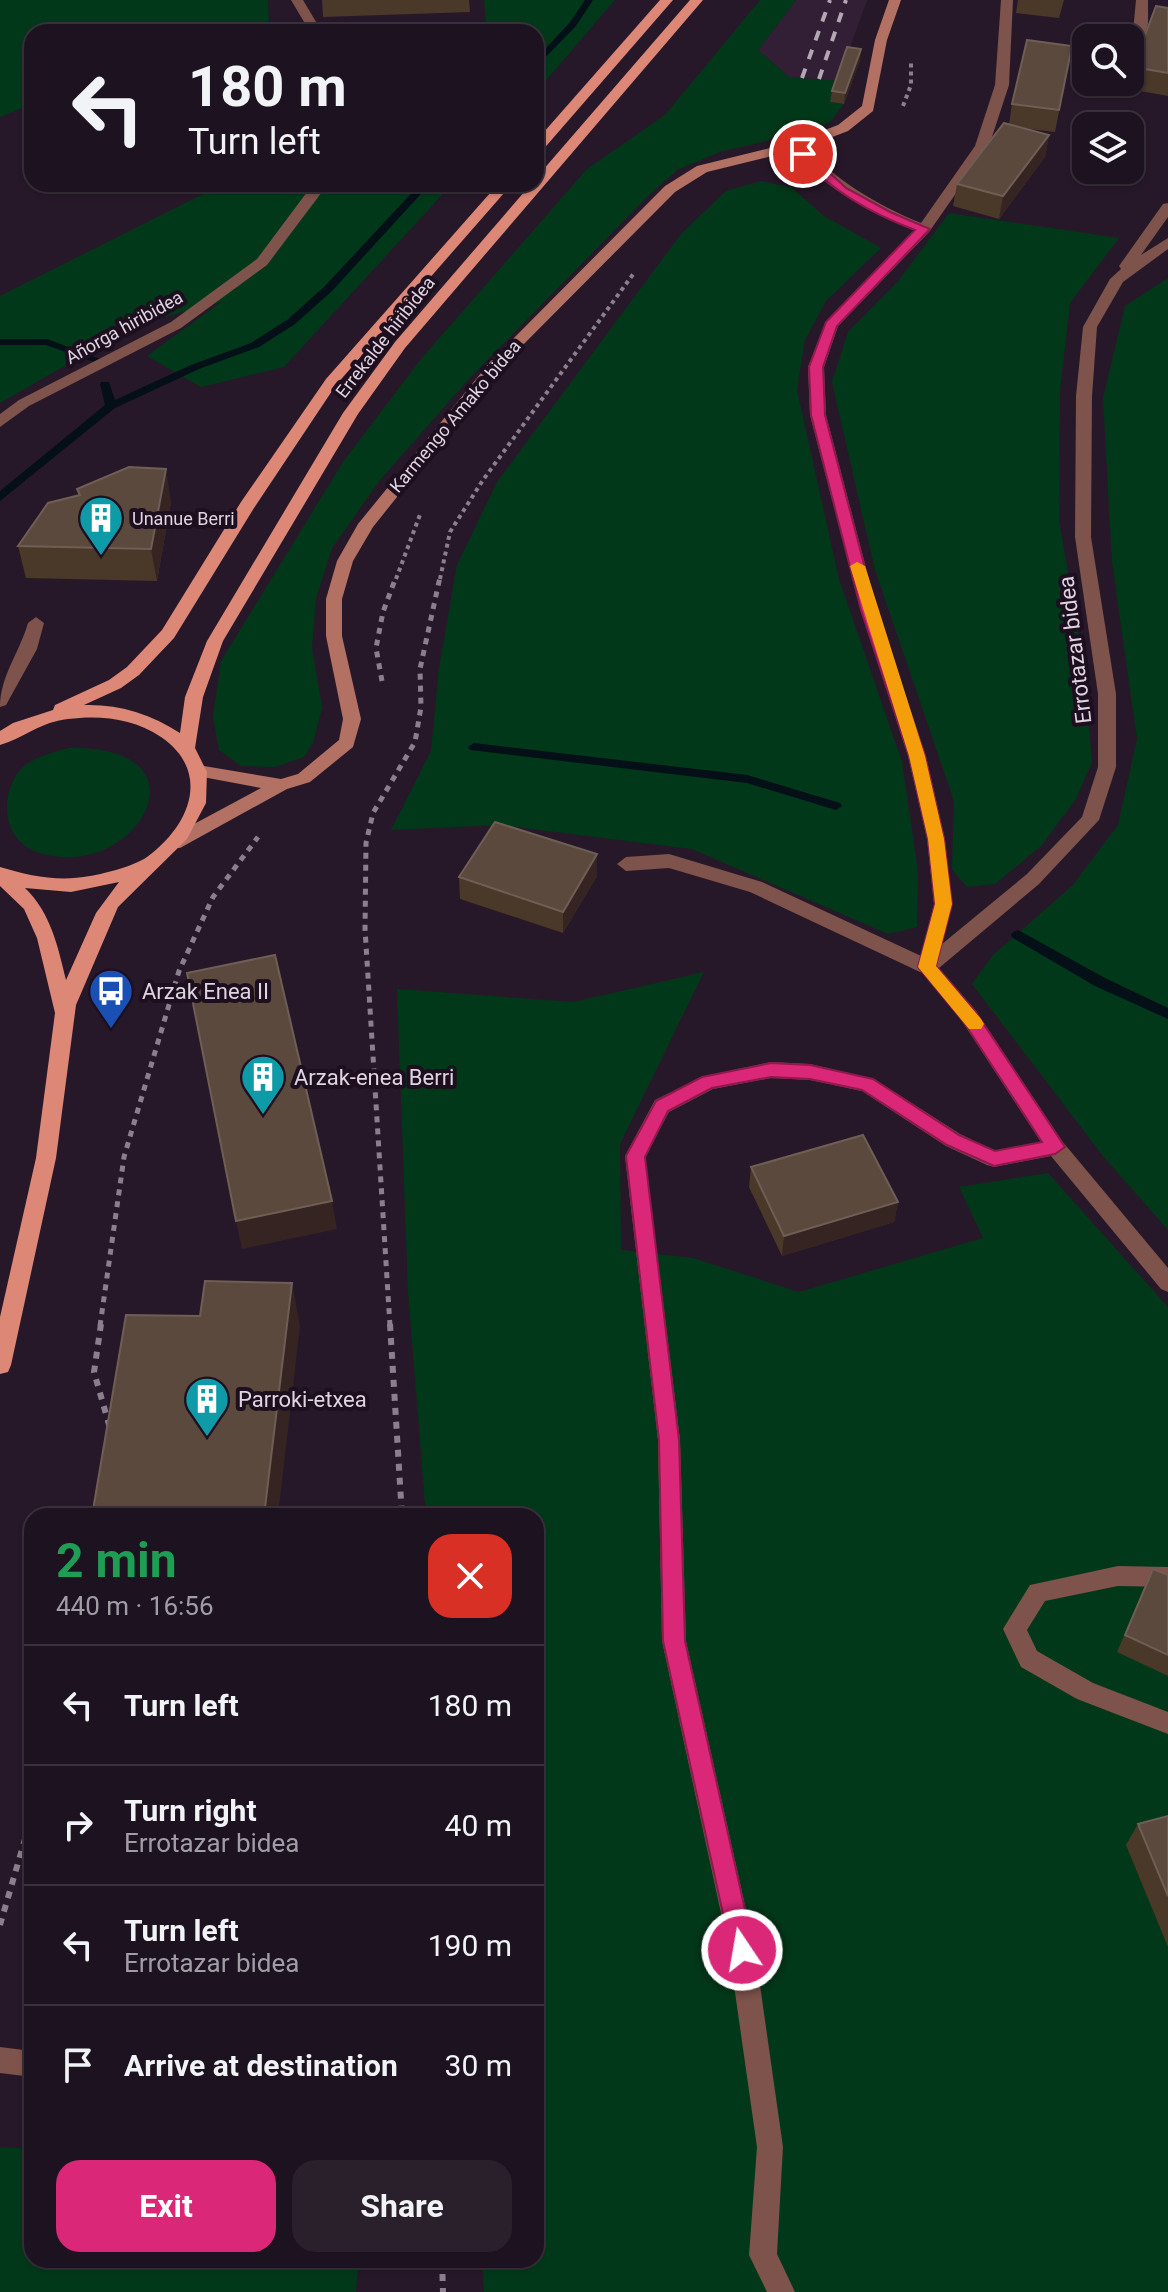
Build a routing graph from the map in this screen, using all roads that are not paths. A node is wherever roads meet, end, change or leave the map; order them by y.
1 (297, 0) edge
2 (667, 0) edge
3 (697, 0) edge
4 (895, 0) edge
5 (1007, 0) edge
6 (1142, 0) edge
7 (311, 24) edge
8 (1142, 24) edge
9 (544, 140) edge
10 (796, 146) junction
11 (544, 177) edge
12 (315, 192) edge
13 (498, 192) edge
14 (531, 192) edge
15 (1168, 207) edge
16 (924, 229) junction
17 (1168, 242) edge
18 (1117, 279) junction
19 (0, 422) edge
20 (36, 623) dead end
21 (0, 701) edge
22 (41, 719) junction
23 (0, 739) edge
24 (186, 748) junction
25 (198, 771) junction
26 (281, 785) junction
27 (174, 843) junction
28 (152, 861) junction
29 (626, 864) dead end
30 (0, 874) edge
31 (927, 967) junction
32 (64, 1012) junction
33 (1055, 1147) junction
34 (1168, 1283) edge
35 (0, 1365) edge
36 (1168, 1577) edge
37 (1168, 1723) edge
38 (0, 2060) edge
39 (24, 2063) edge
40 (781, 2292) edge

1 - 7 street
2 - 9 main road
3 - 11 main road, Errekalde hiribidea
4 - 10 street
5 - 16 street
6 - 8 street
10 - 16 street
10 - 26 street, Karmengo Amako bidea
12 - 19 street, Añorga hiribidea
13 - 22 main road, Errekalde hiribidea
14 - 24 main road, Errekalde hiribidea
15 - 18 street, Errotazar bidea
16 - 31 street
17 - 18 street, Errotazar bidea
18 - 31 street, Errotazar bidea
20 - 21 street
22 - 23 main road, Errekalde hiribidea
22 - 24 main road
24 - 25 main road
25 - 26 street
25 - 27 main road
26 - 27 street, Karmengo Amako bidea
27 - 28 main road
28 - 30 main road
28 - 32 main road
29 - 31 street
30 - 32 main road
31 - 33 street
32 - 35 main road
33 - 34 street
33 - 40 street
36 - 37 street
38 - 39 street

